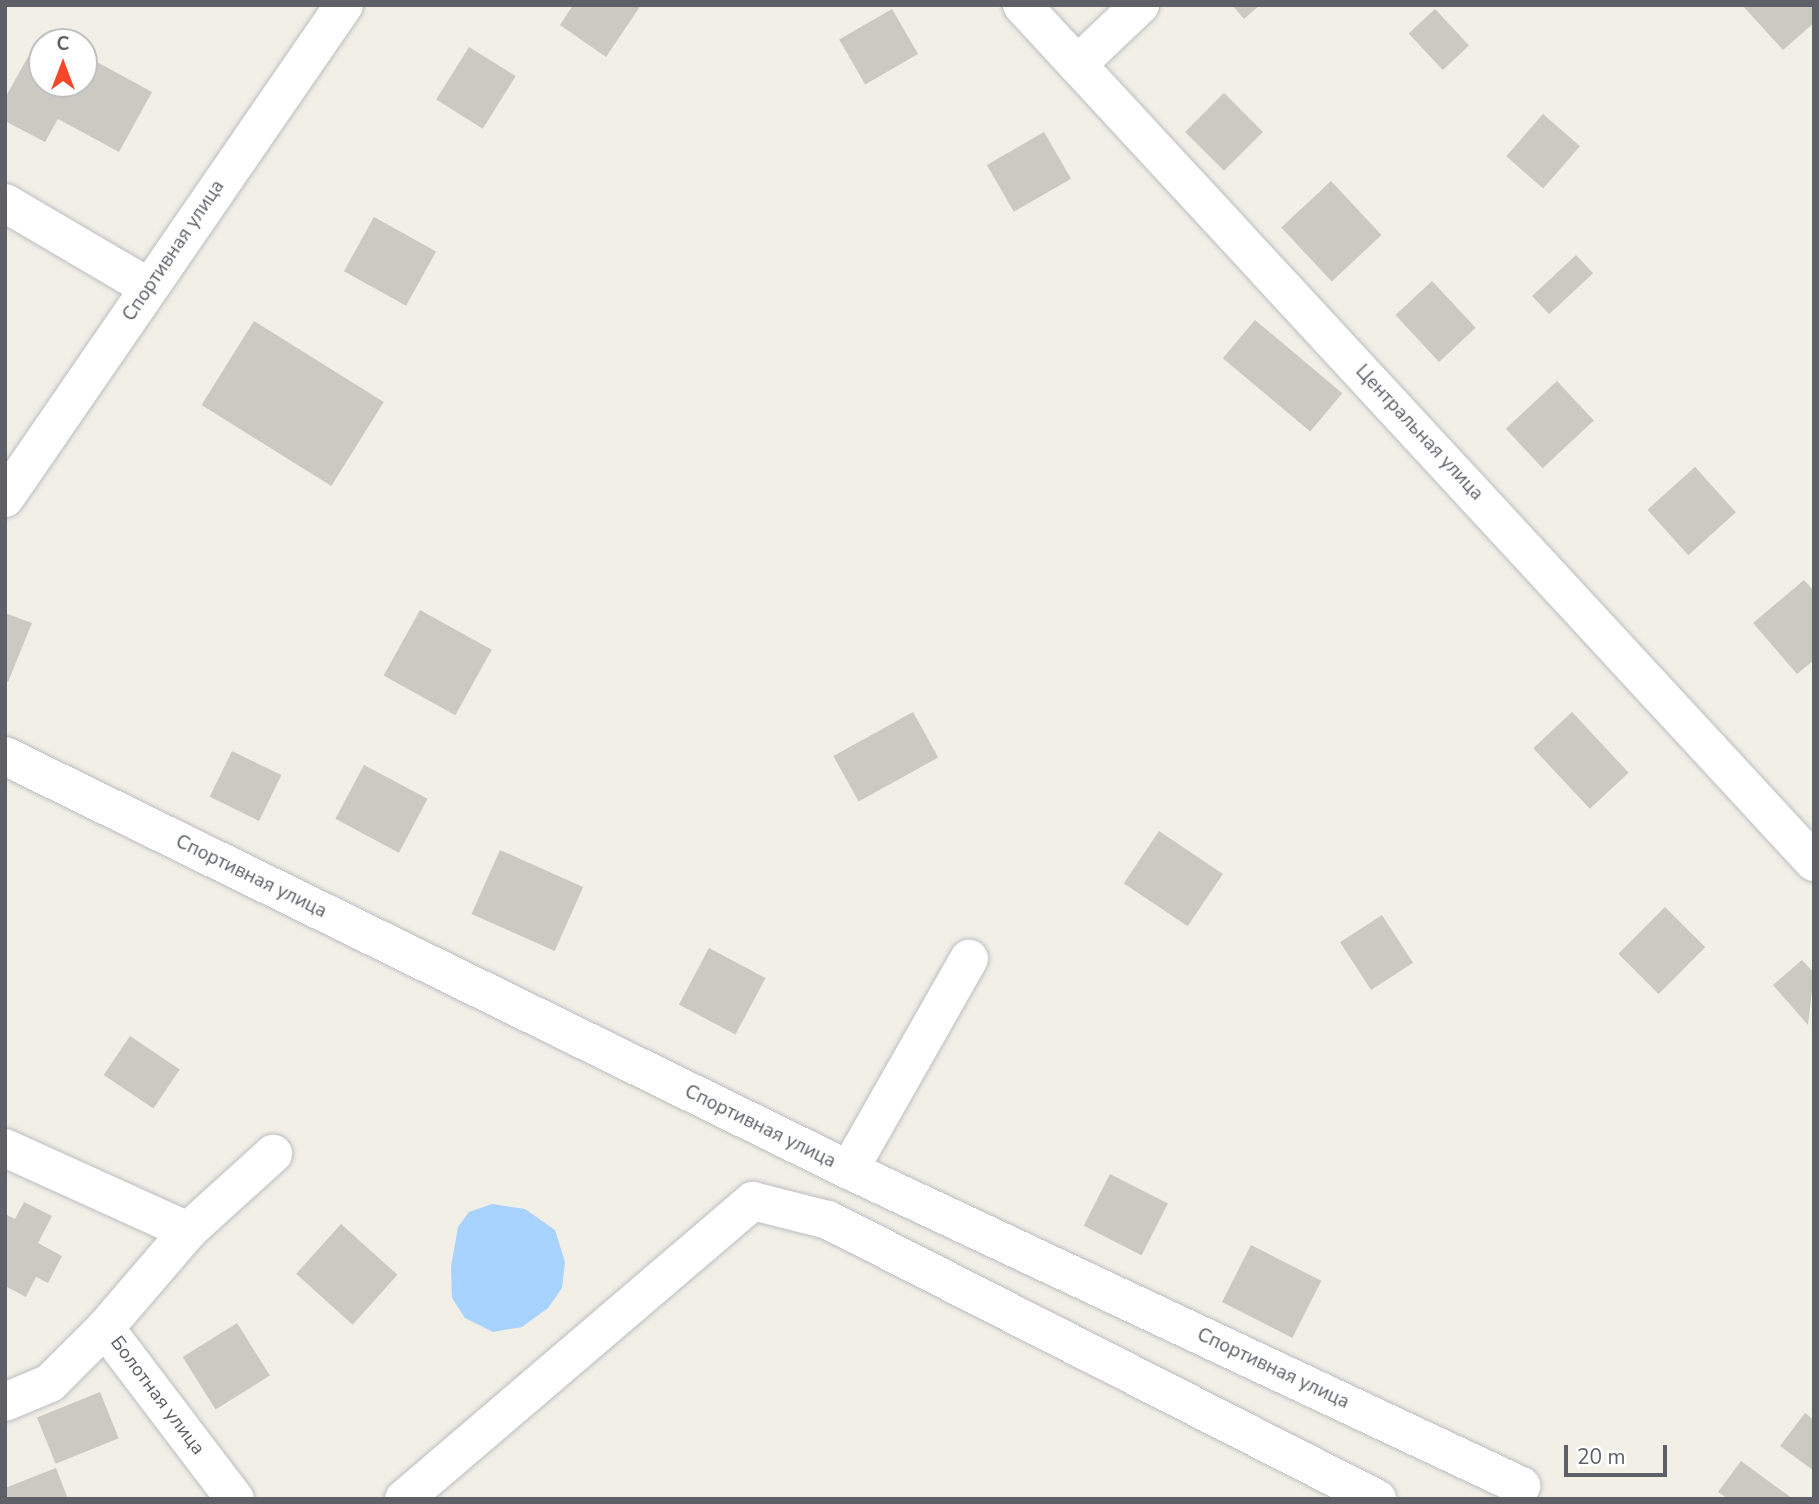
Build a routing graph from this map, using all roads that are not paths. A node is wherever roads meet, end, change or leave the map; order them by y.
1 (344, 5) edge
2 (1022, 5) edge
3 (1140, 5) edge
4 (1077, 65) junction
5 (5, 203) edge
6 (148, 287) junction
7 (5, 498) edge
8 (5, 756) edge
9 (1814, 862) edge
10 (969, 959) dead end
11 (5, 1148) edge
12 (273, 1154) dead end
13 (849, 1170) junction
14 (188, 1231) junction
15 (105, 1328) junction
16 (5, 1402) edge
17 (1521, 1486) dead end
18 (235, 1499) edge
19 (404, 1499) edge
20 (1377, 1499) edge

1 - 6 street, Спортивная улица
2 - 4 street, Центральная улица
3 - 4 street
4 - 9 street, Центральная улица
5 - 6 street
6 - 7 street, Спортивная улица
8 - 13 street, Спортивная улица
10 - 13 street
11 - 14 street
12 - 14 street
13 - 17 street, Спортивная улица
14 - 15 street
15 - 16 street, Болотная улица
15 - 18 street, Болотная улица
19 - 20 street

